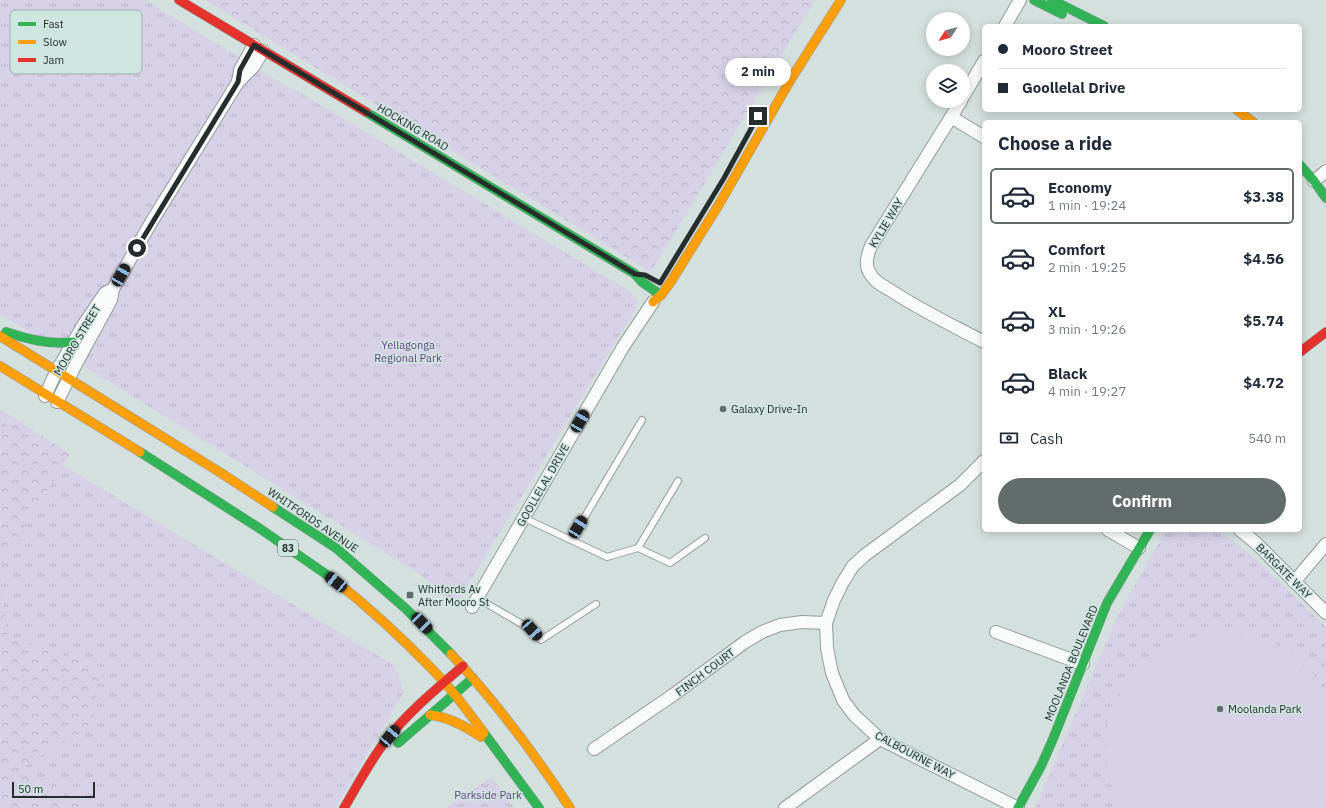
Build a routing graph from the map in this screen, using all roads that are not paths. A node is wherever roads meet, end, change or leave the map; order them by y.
1 (179, 0) edge
2 (841, 0) edge
3 (1020, 0) edge
4 (1034, 0) edge
5 (1052, 0) edge
6 (819, 17) dead end
7 (1006, 24) edge
8 (1082, 24) edge
9 (1100, 24) edge
10 (812, 29) dead end
11 (258, 48) junction
12 (982, 64) edge
13 (970, 85) edge
14 (957, 108) edge
15 (1241, 112) edge
16 (951, 117) junction
17 (1255, 120) edge
18 (982, 136) edge
19 (1302, 156) edge
20 (1302, 166) edge
21 (1321, 179) edge
22 (1326, 198) edge
23 (677, 255) dead end
24 (114, 289) junction
25 (659, 292) junction
26 (0, 330) edge
27 (1326, 332) edge
28 (0, 336) edge
29 (982, 341) edge
30 (73, 342) junction
31 (1302, 350) edge
32 (0, 366) edge
33 (56, 372) junction
34 (68, 379) junction
35 (45, 396) junction
36 (57, 402) junction
37 (642, 420) dead end
38 (982, 463) edge
39 (678, 481) dead end
40 (524, 518) junction
41 (1111, 532) edge
42 (1147, 532) edge
43 (1242, 532) edge
44 (704, 538) dead end
45 (570, 540) junction
46 (1131, 544) junction
47 (1326, 544) edge
48 (638, 548) junction
49 (1294, 582) junction
50 (1103, 591) dead end
51 (475, 603) joint
52 (596, 604) dead end
53 (1326, 613) edge
54 (826, 624) junction
55 (996, 632) dead end
56 (1079, 662) junction
57 (463, 666) junction
58 (473, 678) junction
59 (444, 683) junction
60 (454, 694) junction
61 (430, 715) junction
62 (880, 739) junction
63 (1042, 740) dead end
64 (495, 746) junction
65 (393, 750) dead end
66 (594, 750) dead end
67 (1013, 805) edge
68 (344, 808) edge
69 (539, 808) edge
70 (570, 808) edge
71 (786, 808) edge

1 - 11 street, HOCKING ROAD
2 - 25 street, GOOLLELAL DRIVE
3 - 7 street
4 - 8 street
5 - 9 street
6 - 10 street
11 - 24 street, MOORO STREET
11 - 25 street, HOCKING ROAD
12 - 13 street
14 - 16 street, KYLIE WAY
15 - 17 street
16 - 18 street
16 - 29 street, KYLIE WAY
19 - 21 street
20 - 21 street
21 - 22 street
23 - 25 street, GOOLLELAL DRIVE
24 - 30 street, MOORO STREET
24 - 34 street, MOORO STREET
25 - 40 street, GOOLLELAL DRIVE
26 - 30 street
27 - 31 street
28 - 33 street, WHITFORDS AVENUE / 83
30 - 33 street, MOORO STREET
32 - 35 street, 83
33 - 34 street, WHITFORDS AVENUE / 83
33 - 35 street, MOORO STREET
34 - 36 street, MOORO STREET
34 - 57 street, WHITFORDS AVENUE / 83
35 - 36 street, 83
36 - 59 street, 83
37 - 45 lane
38 - 54 street, CALBOURNE WAY
39 - 48 lane
40 - 45 lane
40 - 51 street, GOOLLELAL DRIVE
41 - 46 street
42 - 46 street, MOOLANDA BOULEVARD
43 - 49 street, BARGATE WAY
44 - 48 lane
45 - 48 lane
46 - 56 street, MOOLANDA BOULEVARD
47 - 49 street
49 - 53 street, BARGATE WAY
50 - 56 street, MOOLANDA BOULEVARD
51 - 52 lane
54 - 62 street, CALBOURNE WAY
54 - 66 street, FINCH COURT
55 - 56 street
56 - 63 street, MOOLANDA BOULEVARD
56 - 67 street, MOOLANDA BOULEVARD
57 - 58 street, WHITFORDS AVENUE / 83
57 - 59 street
58 - 60 street
58 - 70 street, WHITFORDS AVENUE / 83
59 - 60 street, 83
59 - 68 street
60 - 61 street
60 - 64 street, 83
61 - 64 street
61 - 65 street
62 - 67 street, CALBOURNE WAY
62 - 71 street
64 - 69 street, 83

